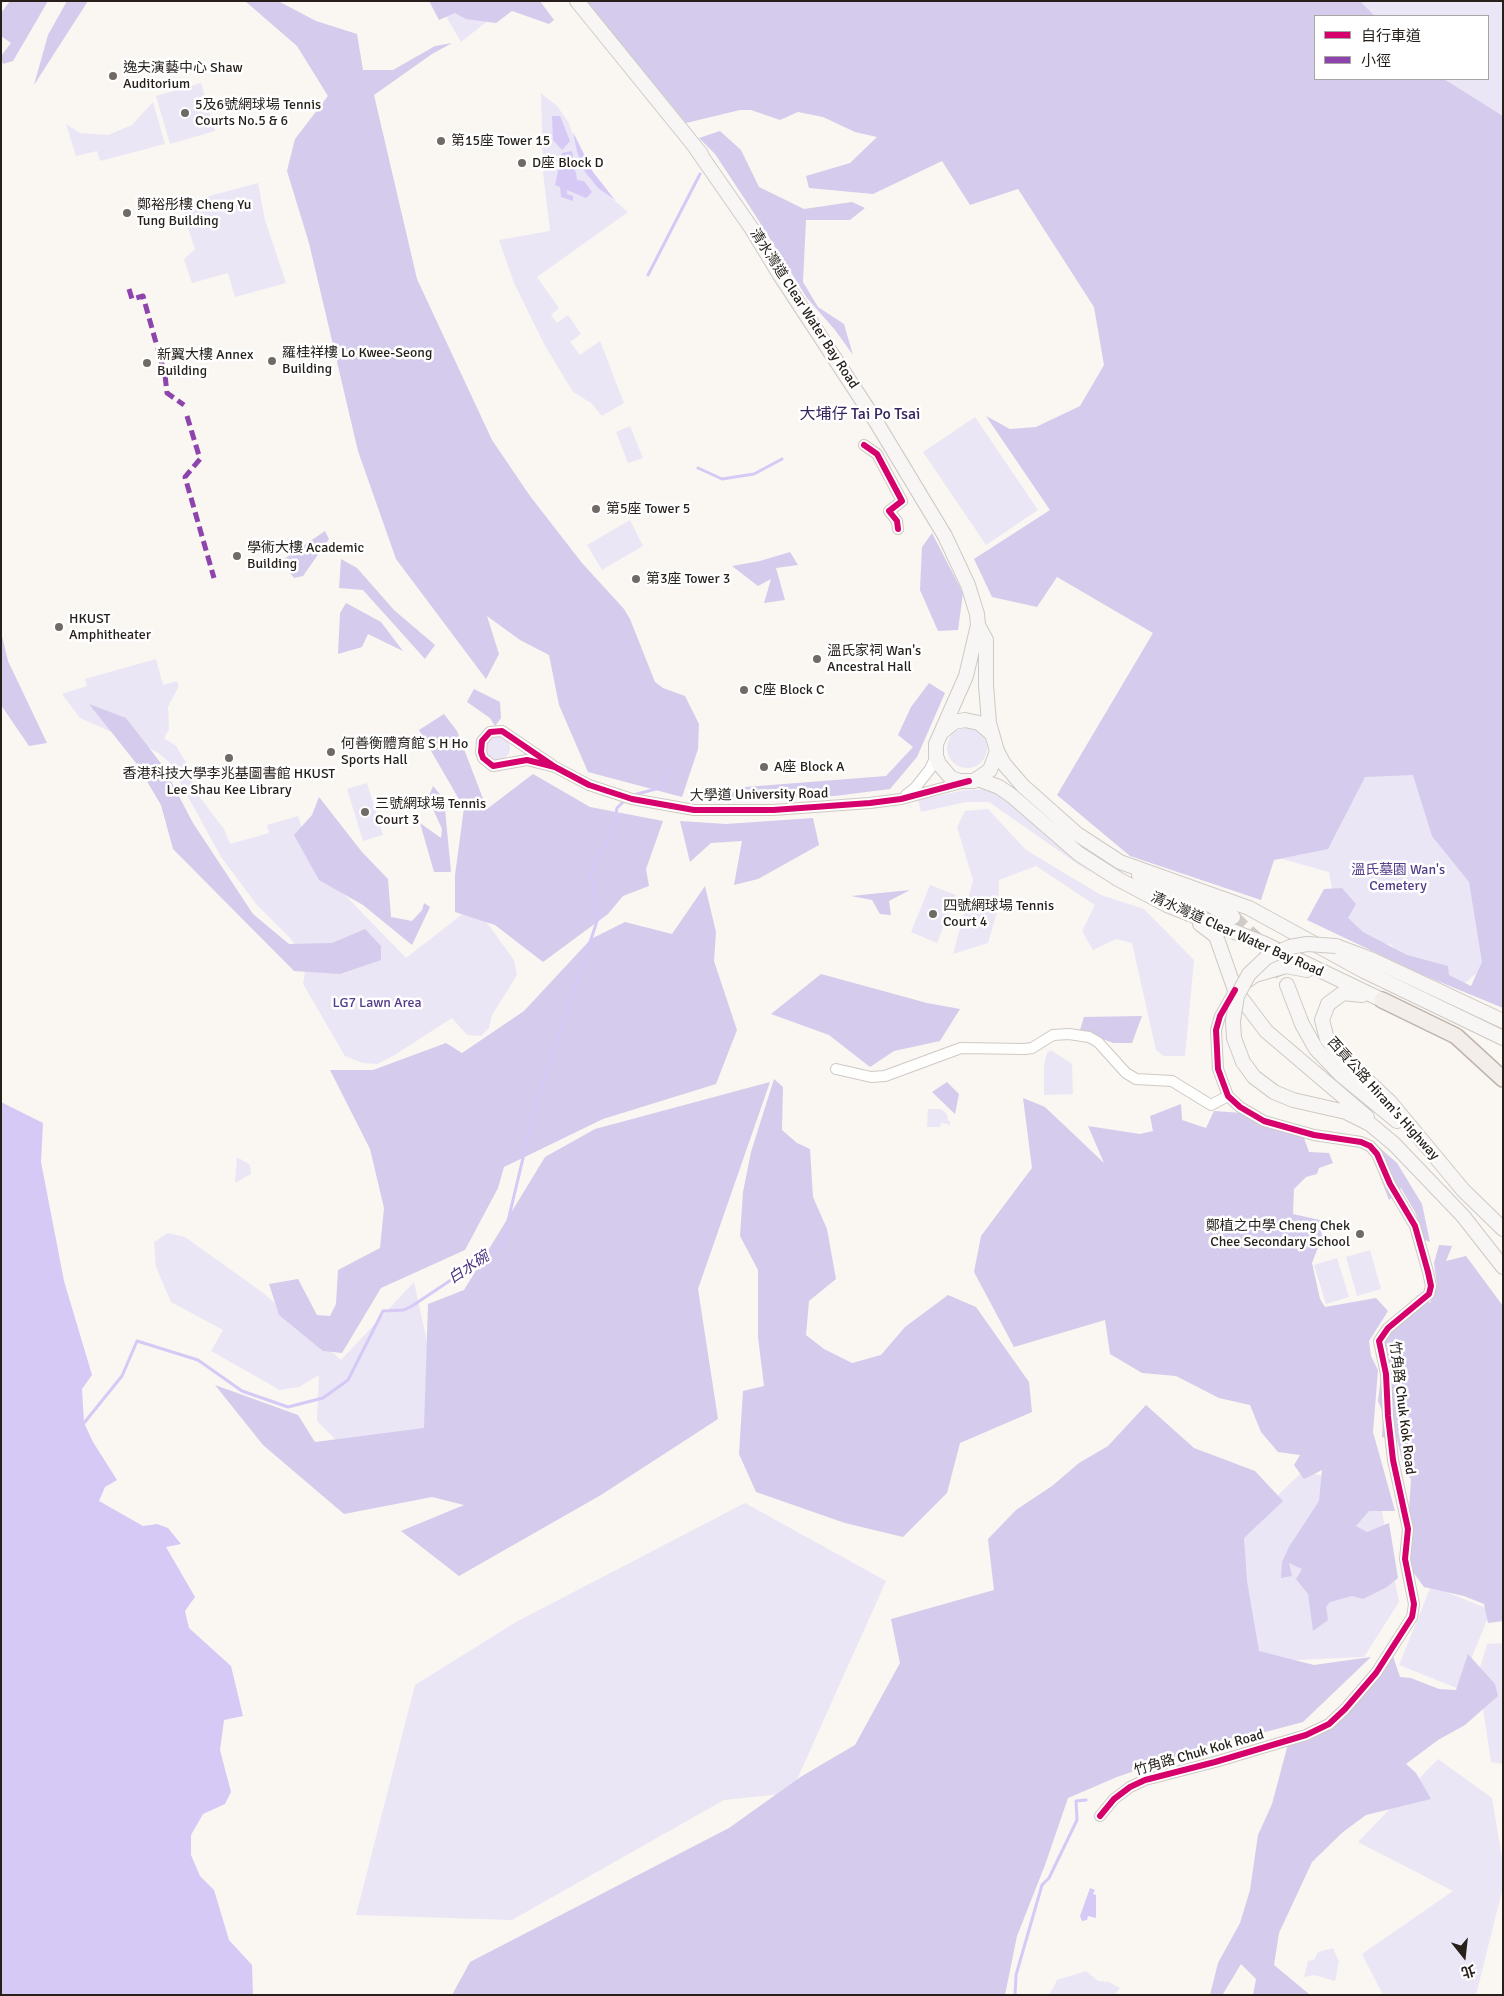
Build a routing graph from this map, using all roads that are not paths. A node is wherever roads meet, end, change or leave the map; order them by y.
1 (577, 1) edge
2 (864, 445) dead end
3 (898, 528) dead end
4 (978, 625) junction
5 (992, 734) junction
6 (512, 737) junction
7 (938, 738) junction
8 (997, 751) junction
9 (936, 756) junction
10 (505, 765) junction
11 (555, 767) junction
12 (973, 780) junction
13 (901, 799) junction
14 (1120, 862) junction
15 (1167, 905) junction
16 (1233, 917) tunnel mouth
17 (1325, 973) junction
18 (1287, 985) tunnel mouth
19 (1236, 990) junction
20 (1382, 1000) junction
21 (1503, 1021) edge
22 (1503, 1038) edge
23 (836, 1069) dead end
24 (1503, 1079) edge
25 (1228, 1096) junction
26 (1394, 1144) junction
27 (1447, 1171) junction
28 (1503, 1229) edge
29 (1503, 1267) edge
30 (1100, 1816) dead end

1 - 4 main road, 清水灣道 Clear Water Bay Road
2 - 3 street
4 - 5 main road, 清水灣道 Clear Water Bay Road
4 - 7 main road, 清水灣道 Clear Water Bay Road
5 - 7 main road
5 - 8 main road, 清水灣道 Clear Water Bay Road
6 - 10 street
6 - 10 street, 大學道 University Road
6 - 11 street, 大學道 University Road
7 - 9 main road, 清水灣道 Clear Water Bay Road
8 - 12 main road
8 - 14 main road, 清水灣道 Clear Water Bay Road
9 - 12 main road, 清水灣道 Clear Water Bay Road
9 - 13 street
10 - 11 street, 大學道 University Road
11 - 13 street, 大學道 University Road
12 - 13 street, 大學道 University Road
12 - 15 main road, 清水灣道 Clear Water Bay Road
14 - 16 main road
14 - 22 main road, 清水灣道 Clear Water Bay Road
15 - 17 main road, 清水灣道 Clear Water Bay Road
15 - 19 main road
17 - 19 main road
17 - 20 main road, 清水灣道 Clear Water Bay Road
18 - 27 main road
19 - 25 street
19 - 26 main road
20 - 24 main road, 清水灣道 Clear Water Bay Road
20 - 27 main road, 西貢公路 Hiram's Highway
21 - 26 main road, 西貢公路 Hiram's Highway, bridge
23 - 25 street
25 - 30 street, 竹角路 Chuk Kok Road
26 - 29 main road, 西貢公路 Hiram's Highway
27 - 28 main road, 西貢公路 Hiram's Highway

